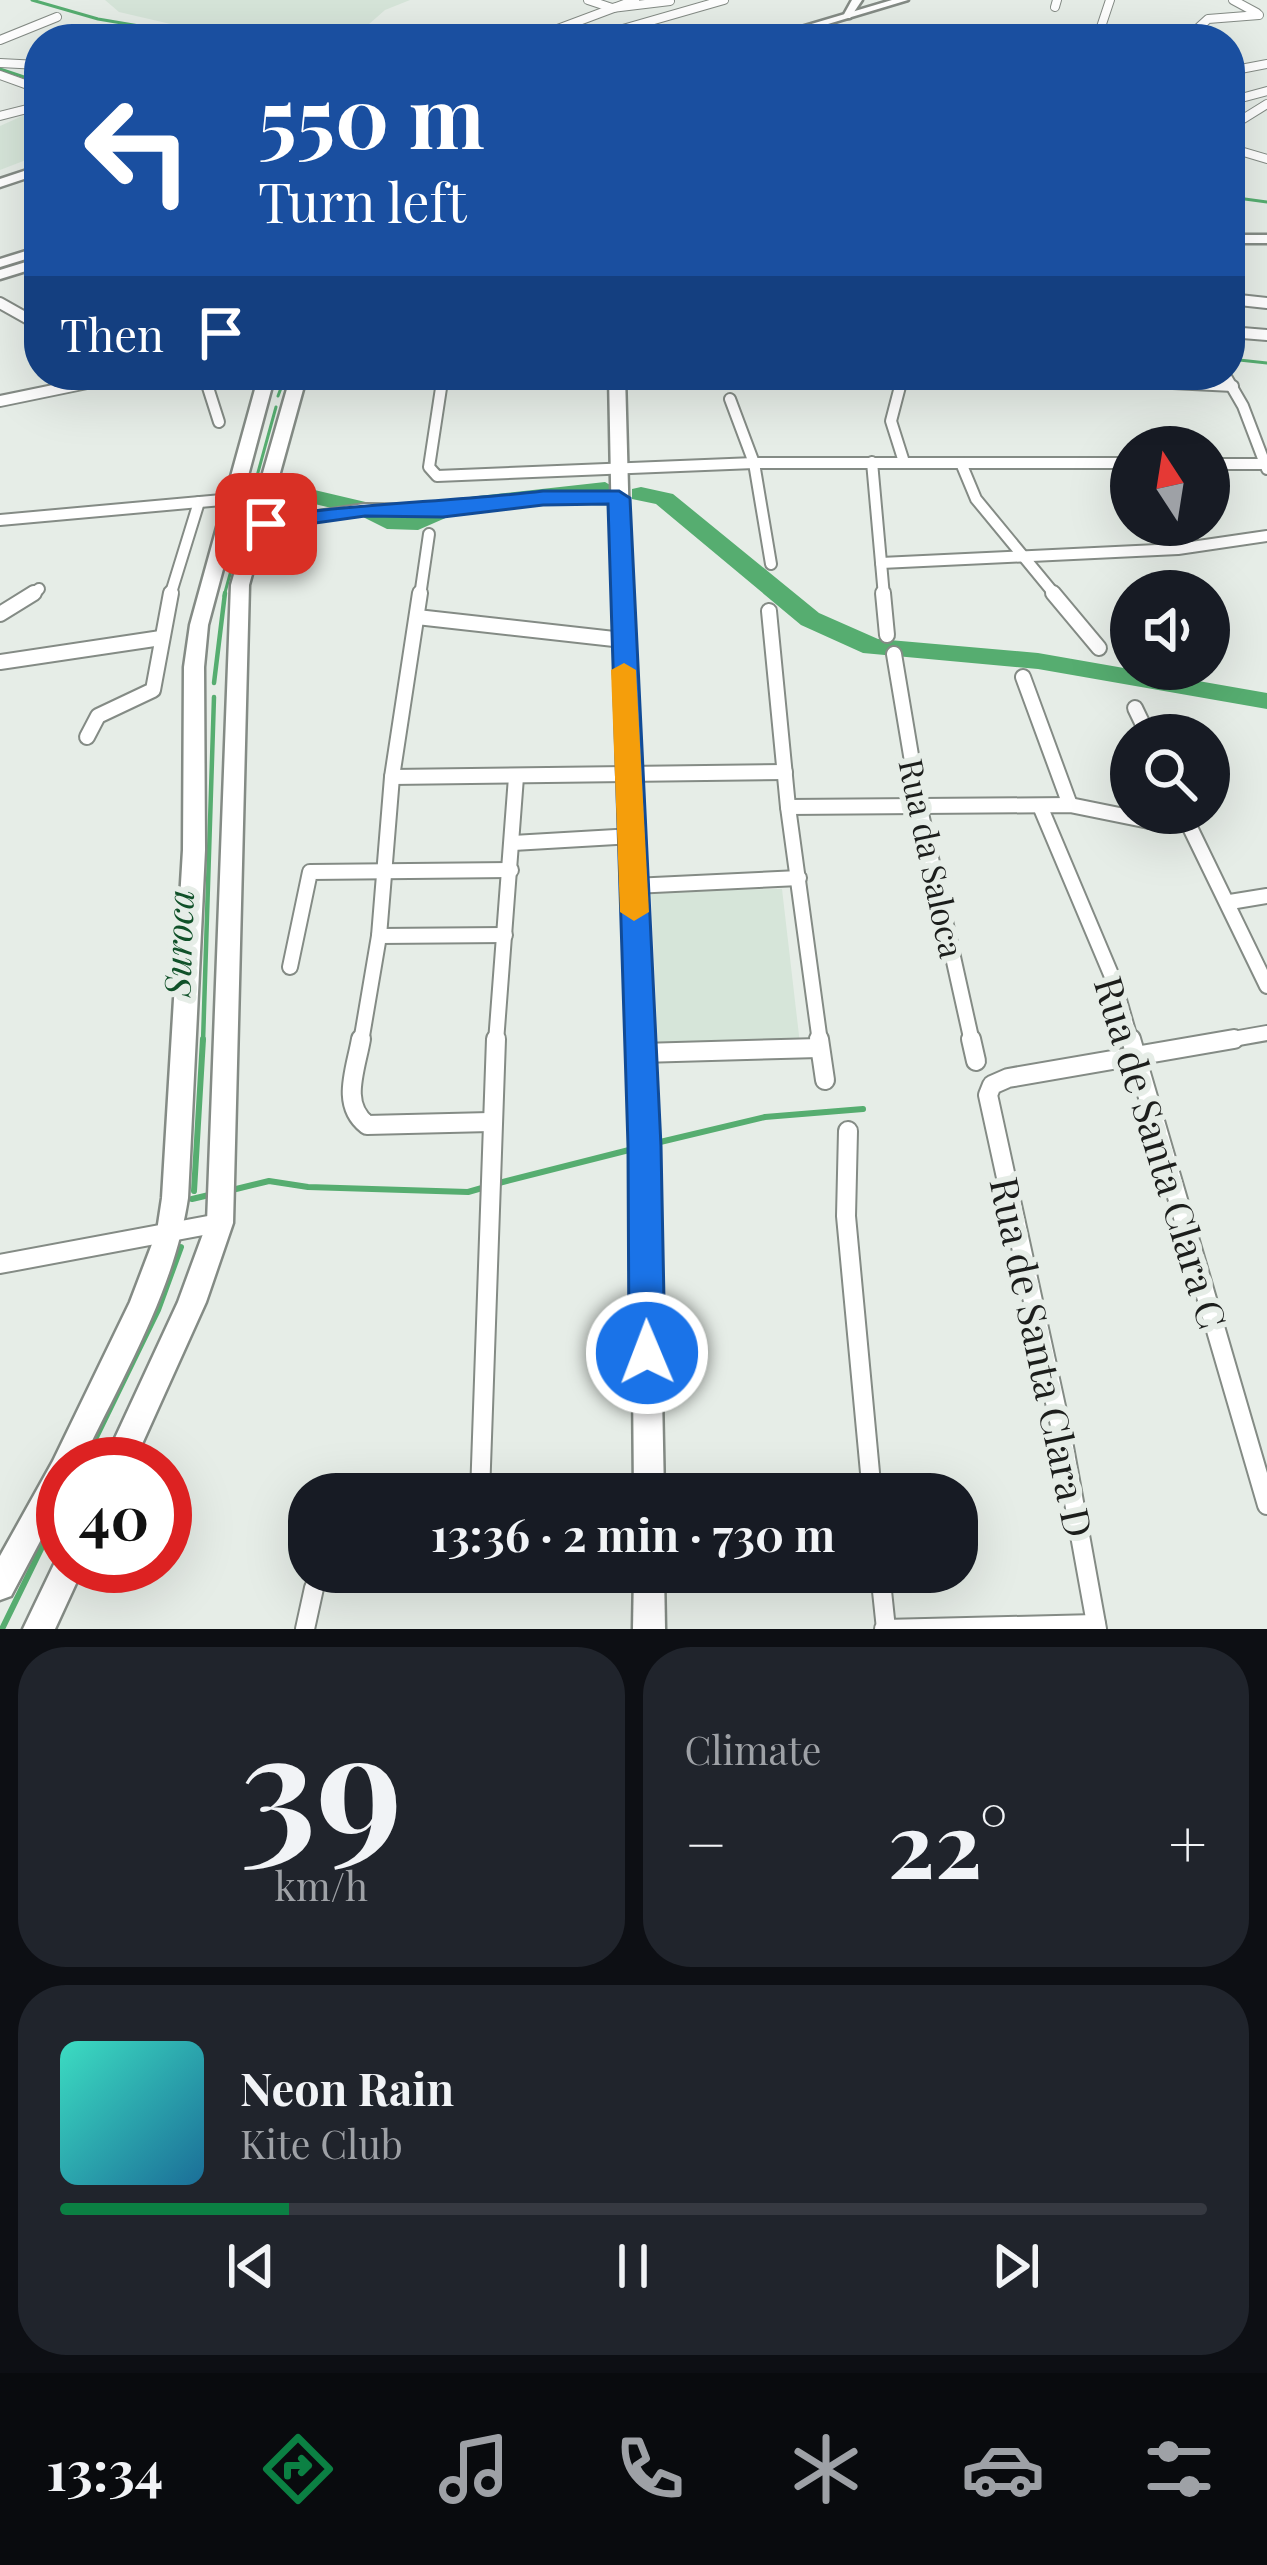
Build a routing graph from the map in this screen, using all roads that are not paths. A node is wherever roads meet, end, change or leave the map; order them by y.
1 (588, 0) edge
2 (635, 0) edge
3 (724, 0) edge
4 (857, 0) edge
5 (903, 0) edge
6 (919, 0) edge
7 (1233, 0) edge
8 (670, 2) edge
9 (621, 8) junction
10 (846, 16) junction
11 (1263, 16) edge
12 (57, 17) dead end
13 (35, 24) edge
14 (575, 24) edge
15 (640, 24) edge
16 (818, 24) edge
17 (836, 24) edge
18 (1198, 24) edge
19 (24, 27) edge
20 (21, 33) junction
21 (24, 34) edge
22 (0, 40) edge
23 (1267, 104) edge
24 (1245, 106) edge
25 (1254, 108) junction
26 (1245, 115) edge
27 (49, 390) edge
28 (209, 390) edge
29 (263, 390) edge
30 (295, 390) edge
31 (440, 390) edge
32 (617, 390) edge
33 (899, 390) edge
34 (1235, 390) edge
35 (730, 400) dead end
36 (0, 401) edge
37 (260, 402) junction
38 (292, 402) junction
39 (219, 422) dead end
40 (904, 462) junction
41 (754, 463) junction
42 (872, 463) junction
43 (961, 463) junction
44 (1110, 464) edge
45 (1230, 465) edge
46 (1266, 466) edge
47 (617, 470) junction
48 (619, 498) junction
49 (233, 499) junction
50 (199, 502) junction
51 (0, 520) edge
52 (257, 525) junction
53 (429, 534) dead end
54 (1267, 536) edge
55 (1023, 558) junction
56 (880, 563) junction
57 (771, 564) dead end
58 (39, 589) dead end
59 (769, 611) dead end
60 (0, 614) edge
61 (417, 617) junction
62 (886, 635) dead end
63 (161, 638) junction
64 (622, 640) junction
65 (1099, 647) dead end
66 (894, 654) dead end
67 (0, 662) edge
68 (1023, 677) dead end
69 (235, 690) junction
70 (194, 694) junction
71 (1135, 708) dead end
72 (1138, 714) edge
73 (87, 737) dead end
74 (785, 772) junction
75 (628, 775) junction
76 (516, 776) junction
77 (392, 777) junction
78 (1070, 805) junction
79 (1040, 806) junction
80 (788, 807) junction
81 (920, 809) junction
82 (1110, 813) edge
83 (1194, 834) edge
84 (633, 836) junction
85 (513, 843) junction
86 (384, 870) junction
87 (511, 870) junction
88 (799, 878) junction
89 (633, 886) junction
90 (1267, 896) edge
91 (1230, 902) junction
92 (505, 934) junction
93 (379, 936) junction
94 (290, 968) dead end
95 (1267, 986) edge
96 (1267, 1033) edge
97 (819, 1048) junction
98 (640, 1053) junction
99 (1134, 1054) junction
100 (976, 1061) dead end
101 (825, 1080) dead end
102 (490, 1122) junction
103 (848, 1131) dead end
104 (220, 1223) junction
105 (170, 1232) junction
106 (0, 1264) edge
107 (79, 1437) edge
108 (130, 1437) edge
109 (482, 1473) edge
110 (650, 1473) edge
111 (870, 1473) edge
112 (1267, 1505) edge
113 (36, 1519) edge
114 (0, 1586) edge
115 (56, 1593) edge
116 (313, 1593) edge
117 (649, 1593) edge
118 (882, 1593) edge
119 (1096, 1626) edge
120 (39, 1629) edge
121 (304, 1629) edge
122 (649, 1629) edge
123 (885, 1629) edge

1 - 9 street
2 - 9 street
3 - 15 street
4 - 10 main road
5 - 10 main road
6 - 17 main road
7 - 11 street
8 - 9 street
9 - 14 street
10 - 16 main road
11 - 18 street
12 - 13 street
19 - 20 street
20 - 21 street
20 - 22 street
23 - 25 street
24 - 25 street
25 - 26 street
27 - 36 street
28 - 39 street
29 - 37 main road
30 - 38 main road
31 - 47 street
32 - 47 main road
33 - 40 street
34 - 46 street
35 - 41 street
37 - 38 main road
37 - 49 main road
38 - 52 main road
40 - 42 street
40 - 43 street
41 - 42 street
41 - 47 street
41 - 57 street
42 - 56 street
43 - 44 street
43 - 55 street
45 - 46 street
47 - 48 main road
48 - 52 street
48 - 64 main road
49 - 50 street
49 - 70 main road
50 - 51 street
50 - 63 street
52 - 69 main road
53 - 61 street
54 - 55 street
55 - 56 street
55 - 65 street
56 - 62 street
58 - 60 street
59 - 74 street
61 - 64 street
61 - 77 street
63 - 67 street
63 - 73 street
64 - 75 main road
66 - 81 street, Rua da Saloca
68 - 78 street
69 - 70 main road
69 - 104 main road
70 - 105 main road
71 - 72 street
74 - 75 street
74 - 80 street
75 - 76 street
75 - 84 main road
76 - 77 street
76 - 85 street
77 - 86 street
78 - 79 street
78 - 82 street
79 - 81 street
79 - 99 street, Rua de Santa Clara C
80 - 81 street
80 - 88 street
81 - 100 street, Rua da Saloca
83 - 91 street
84 - 85 street
84 - 89 main road
85 - 87 street
86 - 87 street
86 - 93 street
86 - 94 street
87 - 92 street
88 - 89 street
88 - 97 street
89 - 98 main road
90 - 91 street
91 - 95 street
92 - 93 street
92 - 102 street
93 - 102 street
96 - 99 street
97 - 98 street
97 - 101 street
98 - 110 main road
99 - 112 street, Rua de Santa Clara C
99 - 119 street, Rua de Santa Clara D
102 - 109 street
103 - 111 street
104 - 105 street
104 - 108 main road
105 - 106 street
105 - 107 main road
113 - 114 main road
115 - 120 main road
116 - 121 street
117 - 122 main road
118 - 123 street
119 - 123 street

